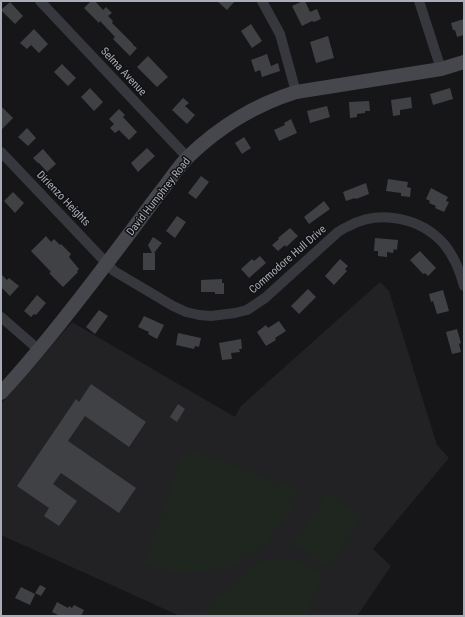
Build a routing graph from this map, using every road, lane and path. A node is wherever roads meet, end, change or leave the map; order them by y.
1 (40, 1) edge
2 (262, 1) edge
3 (419, 1) edge
4 (464, 62) edge
5 (441, 69) junction
6 (296, 92) junction
7 (1, 152) edge
8 (188, 158) junction
9 (107, 263) junction
10 (464, 286) edge
11 (1, 317) edge
12 (39, 350) junction
13 (1, 392) edge

1 - 8 street, Selma Avenue
2 - 6 street
3 - 5 street
4 - 5 street, David Humphrey Road
5 - 6 street, David Humphrey Road
6 - 8 street, David Humphrey Road
7 - 9 street, Dirienzo Heights
8 - 9 street, David Humphrey Road
9 - 10 street, Commodore Hull Drive
9 - 12 street, David Humphrey Road
11 - 12 street
12 - 13 street, David Humphrey Road

